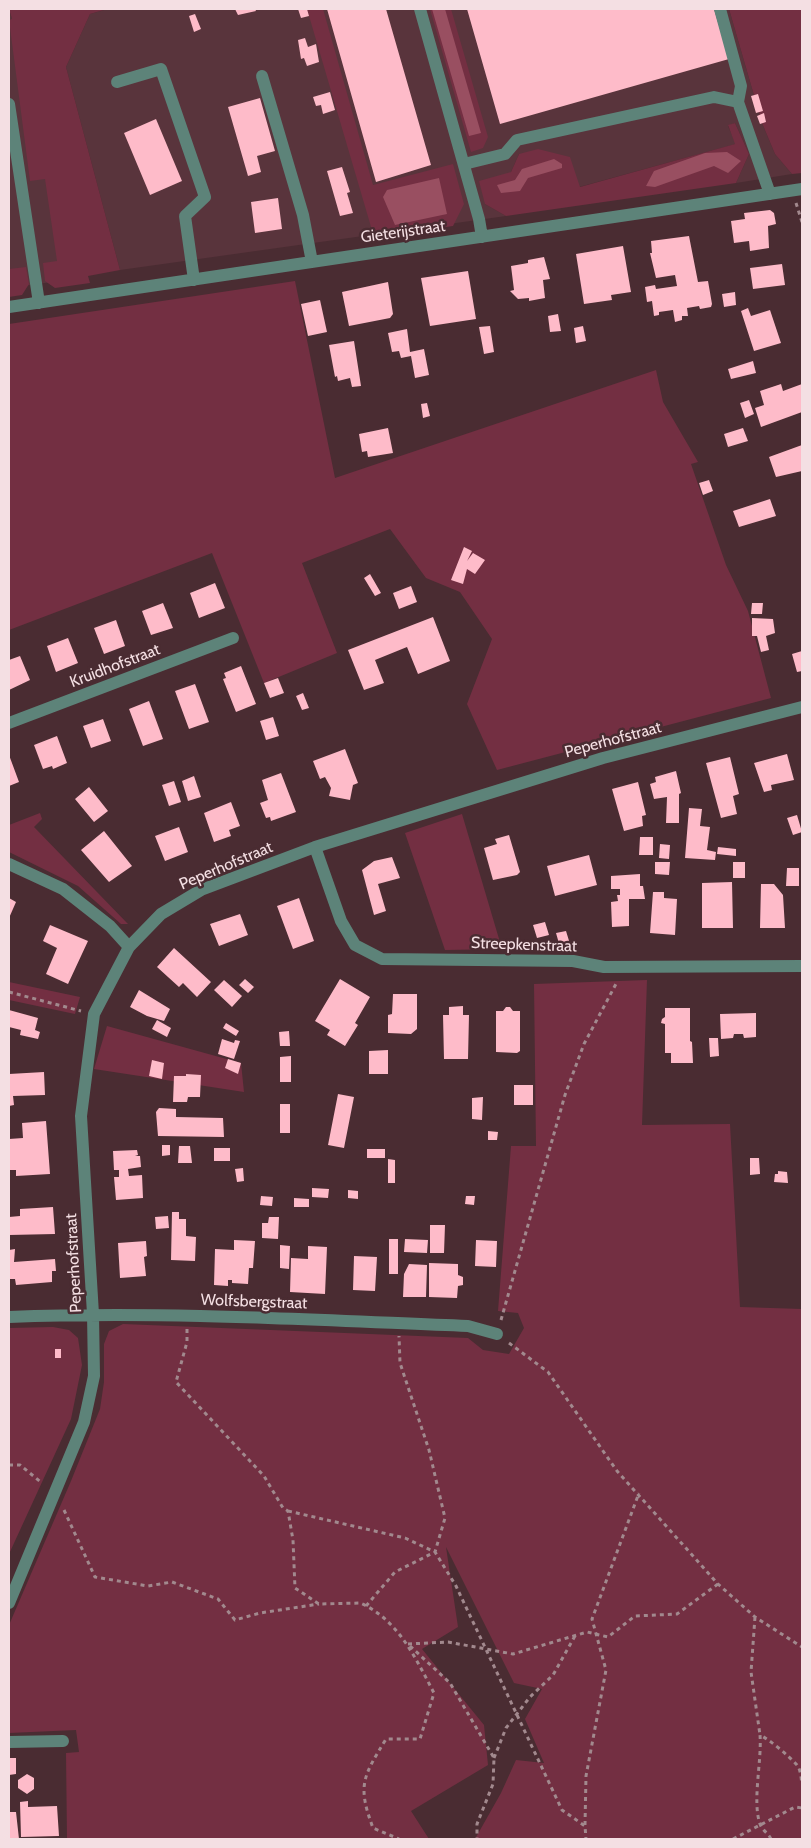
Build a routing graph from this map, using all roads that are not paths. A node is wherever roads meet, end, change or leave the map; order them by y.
1 (420, 9) edge
2 (720, 9) edge
3 (262, 76) dead end
4 (117, 82) dead end
5 (738, 102) junction
6 (9, 104) edge
7 (464, 164) junction
8 (802, 189) edge
9 (770, 194) junction
10 (482, 237) junction
11 (312, 262) junction
12 (194, 280) junction
13 (39, 302) junction
14 (9, 307) edge
15 (233, 638) dead end
16 (802, 708) edge
17 (9, 723) edge
18 (315, 846) junction
19 (9, 864) edge
20 (129, 947) junction
21 (802, 966) edge
22 (93, 1314) junction
23 (9, 1317) edge
24 (497, 1334) road end
25 (9, 1602) edge
26 (63, 1741) dead end
27 (9, 1742) edge

1 - 7 street
2 - 5 street
3 - 11 street
4 - 12 street
5 - 7 street
5 - 9 street
6 - 13 street
7 - 10 street
8 - 9 street, Gieterijstraat
9 - 10 street, Gieterijstraat
10 - 11 street, Gieterijstraat
11 - 12 street, Gieterijstraat
12 - 13 street, Gieterijstraat
13 - 14 street, Gieterijstraat
15 - 17 street, Kruidhofstraat
16 - 18 street, Peperhofstraat
18 - 20 street, Peperhofstraat
18 - 21 street, Streepkenstraat
19 - 20 street
20 - 22 street, Peperhofstraat
22 - 23 street, Wolfsbergstraat
22 - 24 street, Wolfsbergstraat
22 - 25 street, Peperhofstraat
26 - 27 street

